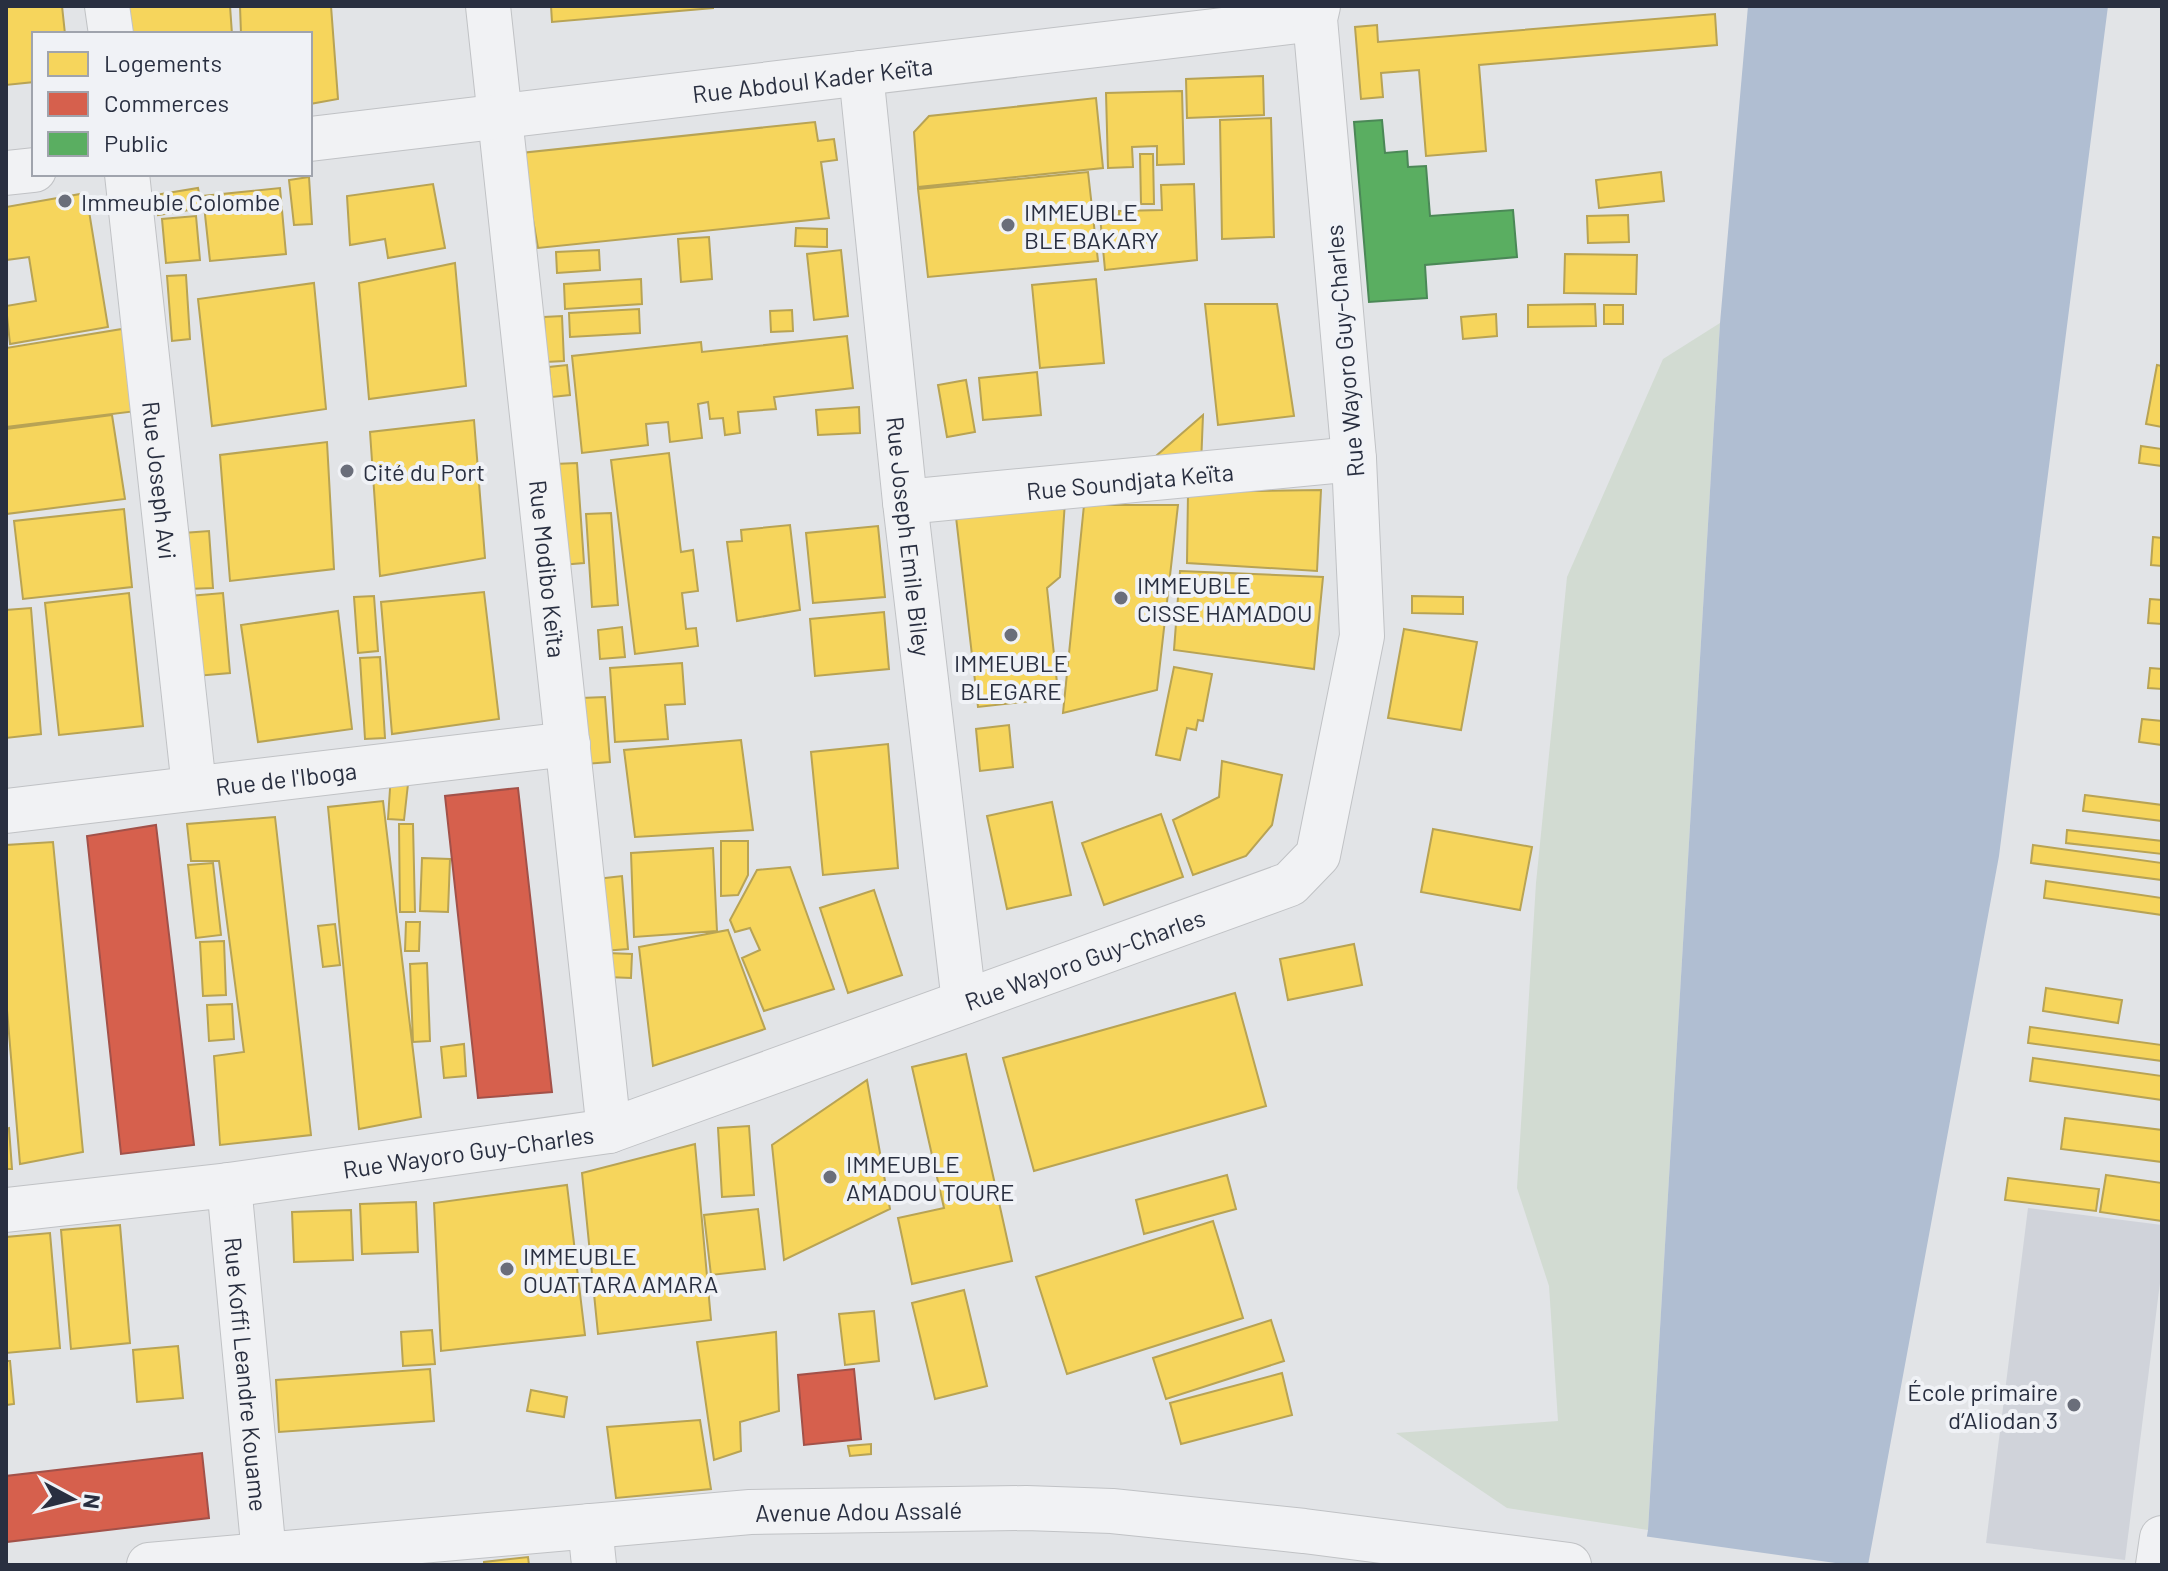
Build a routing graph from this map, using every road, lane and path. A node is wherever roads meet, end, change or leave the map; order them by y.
1 (107, 6) edge
2 (488, 6) edge
3 (1316, 13) edge
4 (111, 32) edge
5 (861, 73) junction
6 (499, 117) junction
7 (312, 139) edge
8 (32, 170) edge
9 (6, 173) edge
10 (127, 176) edge
11 (1354, 459) junction
12 (905, 502) junction
13 (568, 744) junction
14 (194, 787) junction
15 (6, 811) edge
16 (964, 1002) junction
17 (609, 1131) junction
18 (229, 1185) junction
19 (6, 1210) edge
20 (2162, 1538) edge
21 (592, 1545) edge
22 (264, 1559) edge
23 (149, 1565) edge
24 (1569, 1565) edge
25 (2158, 1565) edge

1 - 4 street
2 - 6 street, Rue Modibo Keïta
3 - 5 street, Rue Abdoul Kader Keïta
3 - 11 street, Rue Wayoro Guy-Charles
5 - 6 street, Rue Abdoul Kader Keïta
5 - 12 street, Rue Joseph Emile Biley
6 - 7 street, Rue Abdoul Kader Keïta
6 - 13 street, Rue Modibo Keïta
8 - 9 street
10 - 14 street, Rue Joseph Avi
11 - 12 street, Rue Soundjata Keïta
11 - 16 street, Rue Wayoro Guy-Charles
12 - 16 street, Rue Joseph Emile Biley
13 - 14 street, Rue de l'Iboga
13 - 17 street, Rue Modibo Keïta
14 - 15 street, Rue de l'Iboga
16 - 17 street, Rue Wayoro Guy-Charles
17 - 18 street, Rue Wayoro Guy-Charles
18 - 19 street, Rue Wayoro Guy-Charles
18 - 22 street, Rue Koffi Leandre Kouame
20 - 25 street
21 - 22 street, Avenue Adou Assalé
21 - 24 street, Avenue Adou Assalé
22 - 23 street, Avenue Adou Assalé

